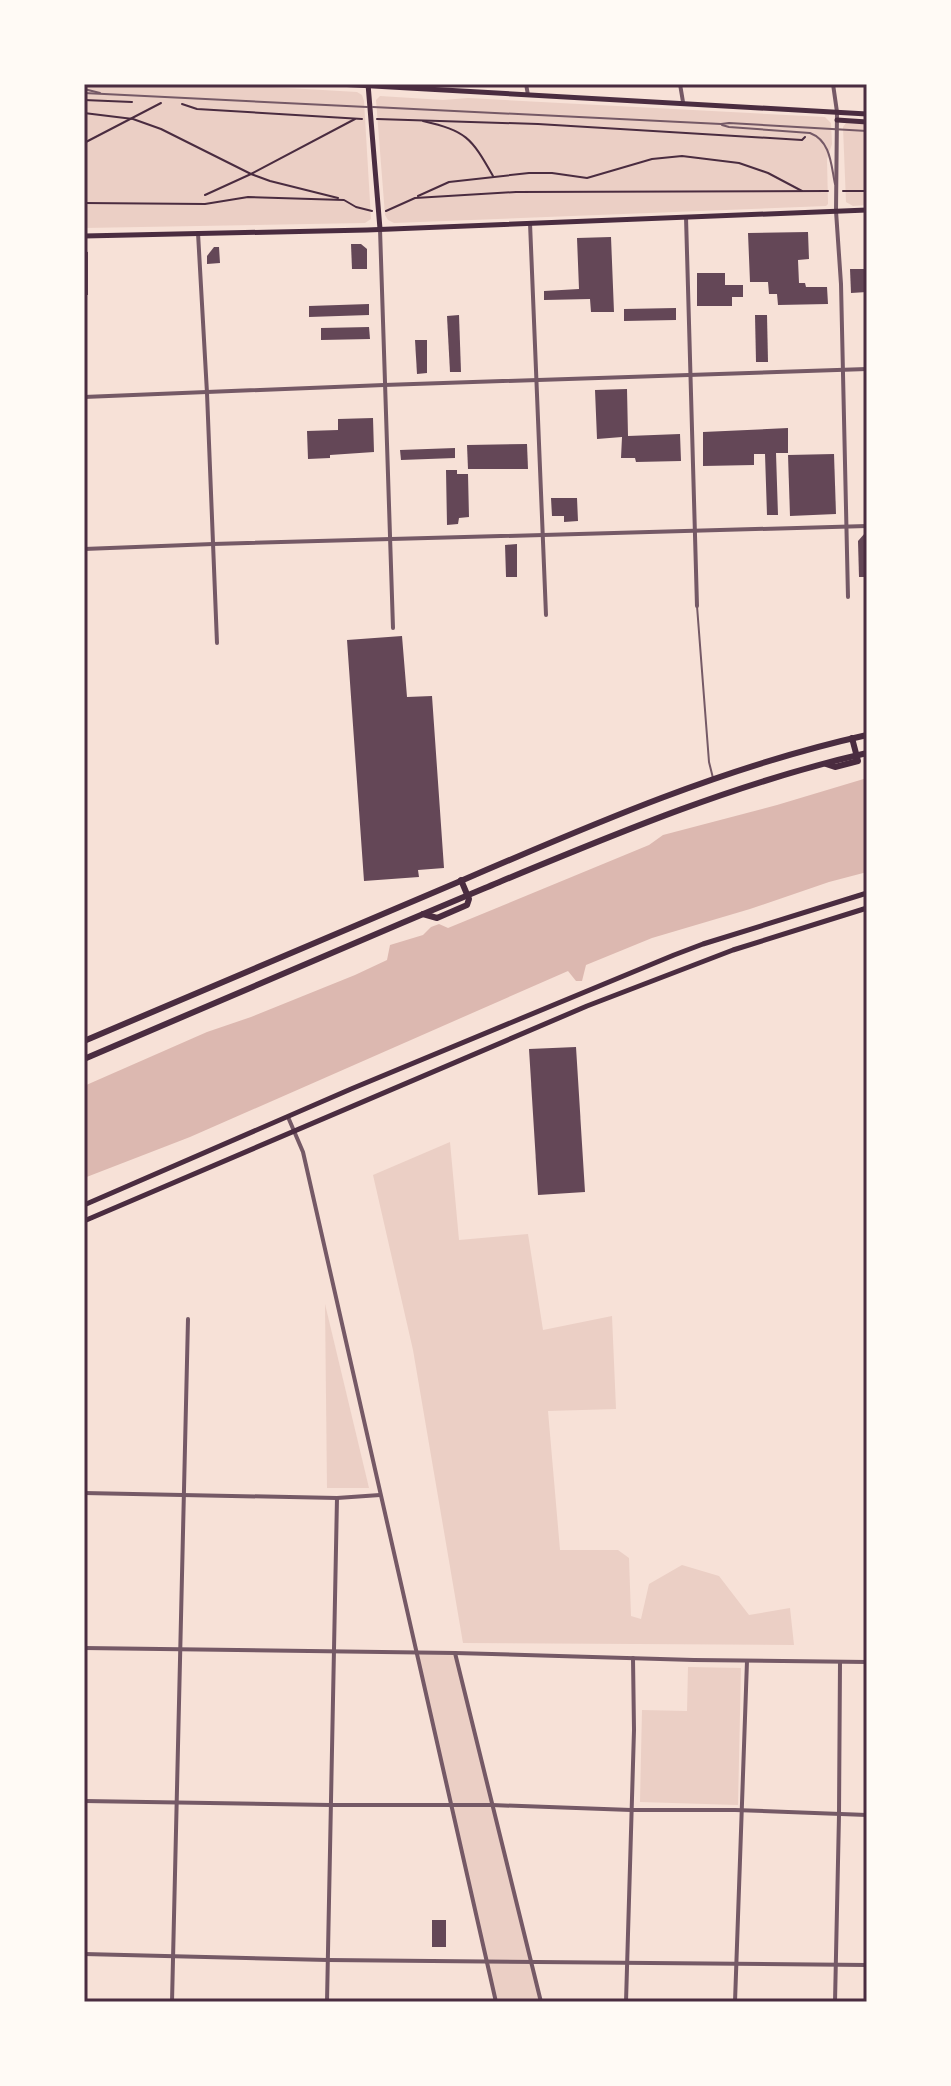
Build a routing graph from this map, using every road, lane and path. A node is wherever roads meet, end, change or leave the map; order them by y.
1 (338, 84) edge
2 (526, 84) edge
3 (680, 84) edge
4 (833, 84) edge
5 (368, 85) edge
6 (84, 91) edge
7 (528, 95) junction
8 (84, 100) edge
9 (137, 102) dead end
10 (150, 102) dead end
11 (683, 102) junction
12 (179, 103) dead end
13 (370, 107) junction
14 (285, 109) dead end
15 (837, 112) junction
16 (84, 113) edge
17 (285, 114) junction
18 (867, 114) edge
19 (133, 119) junction
20 (381, 119) dead end
21 (417, 119) junction
22 (837, 120) junction
23 (867, 122) edge
24 (721, 124) junction
25 (837, 129) junction
26 (867, 131) edge
27 (806, 137) dead end
28 (84, 143) edge
29 (251, 174) junction
30 (493, 177) junction
31 (803, 191) junction
32 (836, 191) junction
33 (867, 191) edge
34 (205, 195) dead end
35 (415, 198) junction
36 (344, 200) junction
37 (84, 203) edge
38 (867, 210) edge
39 (379, 211) junction
40 (836, 211) junction
41 (686, 217) junction
42 (530, 223) junction
43 (380, 229) junction
44 (198, 233) junction
45 (84, 236) edge
46 (867, 369) edge
47 (843, 370) junction
48 (689, 374) junction
49 (536, 379) junction
50 (384, 385) junction
51 (207, 393) junction
52 (84, 397) edge
53 (847, 526) junction
54 (867, 526) edge
55 (697, 530) junction
56 (541, 534) junction
57 (390, 539) junction
58 (213, 544) junction
59 (84, 549) edge
60 (848, 597) dead end
61 (697, 606) joint
62 (546, 615) dead end
63 (393, 628) dead end
64 (217, 643) dead end
65 (867, 735) edge
66 (852, 738) junction
67 (867, 753) edge
68 (857, 755) junction
69 (713, 779) junction
70 (461, 880) junction
71 (867, 893) edge
72 (467, 896) junction
73 (867, 908) edge
74 (84, 1041) edge
75 (84, 1059) edge
76 (287, 1117) junction
77 (293, 1132) junction
78 (84, 1205) edge
79 (84, 1221) edge
80 (188, 1319) dead end
81 (84, 1493) edge
82 (380, 1495) junction
83 (184, 1496) junction
84 (337, 1498) junction
85 (84, 1648) edge
86 (181, 1650) junction
87 (334, 1652) junction
88 (416, 1653) junction
89 (455, 1653) junction
90 (633, 1658) junction
91 (747, 1660) junction
92 (840, 1662) junction
93 (867, 1662) edge
94 (84, 1801) edge
95 (177, 1802) junction
96 (330, 1805) junction
97 (492, 1805) junction
98 (452, 1806) junction
99 (631, 1810) junction
100 (741, 1810) junction
101 (839, 1815) junction
102 (867, 1815) edge
103 (84, 1954) edge
104 (173, 1955) junction
105 (328, 1960) junction
106 (487, 1961) junction
107 (532, 1961) junction
108 (626, 1962) junction
109 (736, 1963) junction
110 (836, 1965) junction
111 (867, 1965) edge
112 (172, 2002) edge
113 (327, 2002) edge
114 (496, 2002) edge
115 (541, 2002) edge
116 (626, 2002) edge
117 (735, 2002) edge
118 (835, 2002) edge

1 - 5 main road
2 - 7 street
3 - 11 street
4 - 15 street
5 - 7 main road
5 - 13 main road
6 - 13 lane
7 - 11 main road
8 - 9 path
10 - 19 path
11 - 15 main road
12 - 17 path
13 - 24 lane
13 - 39 main road
14 - 17 path
15 - 18 main road
15 - 22 street
16 - 19 path
17 - 29 path
19 - 28 path
19 - 29 path
20 - 21 path
21 - 27 path
21 - 30 path
22 - 23 main road
22 - 25 street
24 - 25 lane
24 - 32 lane
25 - 26 lane
25 - 32 street
29 - 34 path
29 - 36 path
30 - 31 path
30 - 35 path
31 - 32 path
31 - 35 path
32 - 33 path
32 - 40 street
35 - 39 path
36 - 37 path
36 - 39 path
38 - 40 main road
39 - 43 main road
40 - 41 main road
40 - 47 street
41 - 42 main road
41 - 48 street
42 - 43 main road
42 - 49 street
43 - 44 main road
43 - 50 street
44 - 45 main road
44 - 51 street
46 - 47 street
47 - 48 street
47 - 53 street
48 - 49 street
48 - 55 street
49 - 50 street
49 - 56 street
50 - 51 street
50 - 57 street
51 - 52 street
51 - 58 street
53 - 54 street
53 - 55 street
53 - 60 street
55 - 56 street
55 - 61 street
56 - 57 street
56 - 62 street
57 - 58 street
57 - 63 street
58 - 59 street
58 - 64 street
61 - 69 lane
65 - 66 main road
66 - 68 main road
66 - 69 main road
67 - 68 main road
68 - 72 main road
69 - 70 main road
70 - 72 main road
70 - 74 main road
71 - 76 main road
72 - 75 main road
73 - 77 main road
76 - 77 street
76 - 78 main road
77 - 79 main road
77 - 82 street
80 - 83 street
81 - 83 street
82 - 84 street
82 - 88 street
83 - 84 street
83 - 86 street
84 - 87 street
85 - 86 street
86 - 87 street
86 - 95 street
87 - 88 street
87 - 96 street
88 - 89 street
88 - 98 street
89 - 90 street
89 - 97 street
90 - 91 street
90 - 99 street
91 - 92 street
91 - 100 street
92 - 93 street
92 - 101 street
94 - 95 street
95 - 96 street
95 - 104 street
96 - 98 street
96 - 105 street
97 - 98 street
97 - 99 street
97 - 107 street
98 - 106 street
99 - 100 street
99 - 108 street
100 - 101 street
100 - 109 street
101 - 102 street
101 - 110 street
103 - 104 street
104 - 105 street
104 - 112 street
105 - 106 street
105 - 113 street
106 - 107 street
106 - 114 street
107 - 108 street
107 - 115 street
108 - 109 street
108 - 116 street
109 - 110 street
109 - 117 street
110 - 111 street
110 - 118 street

